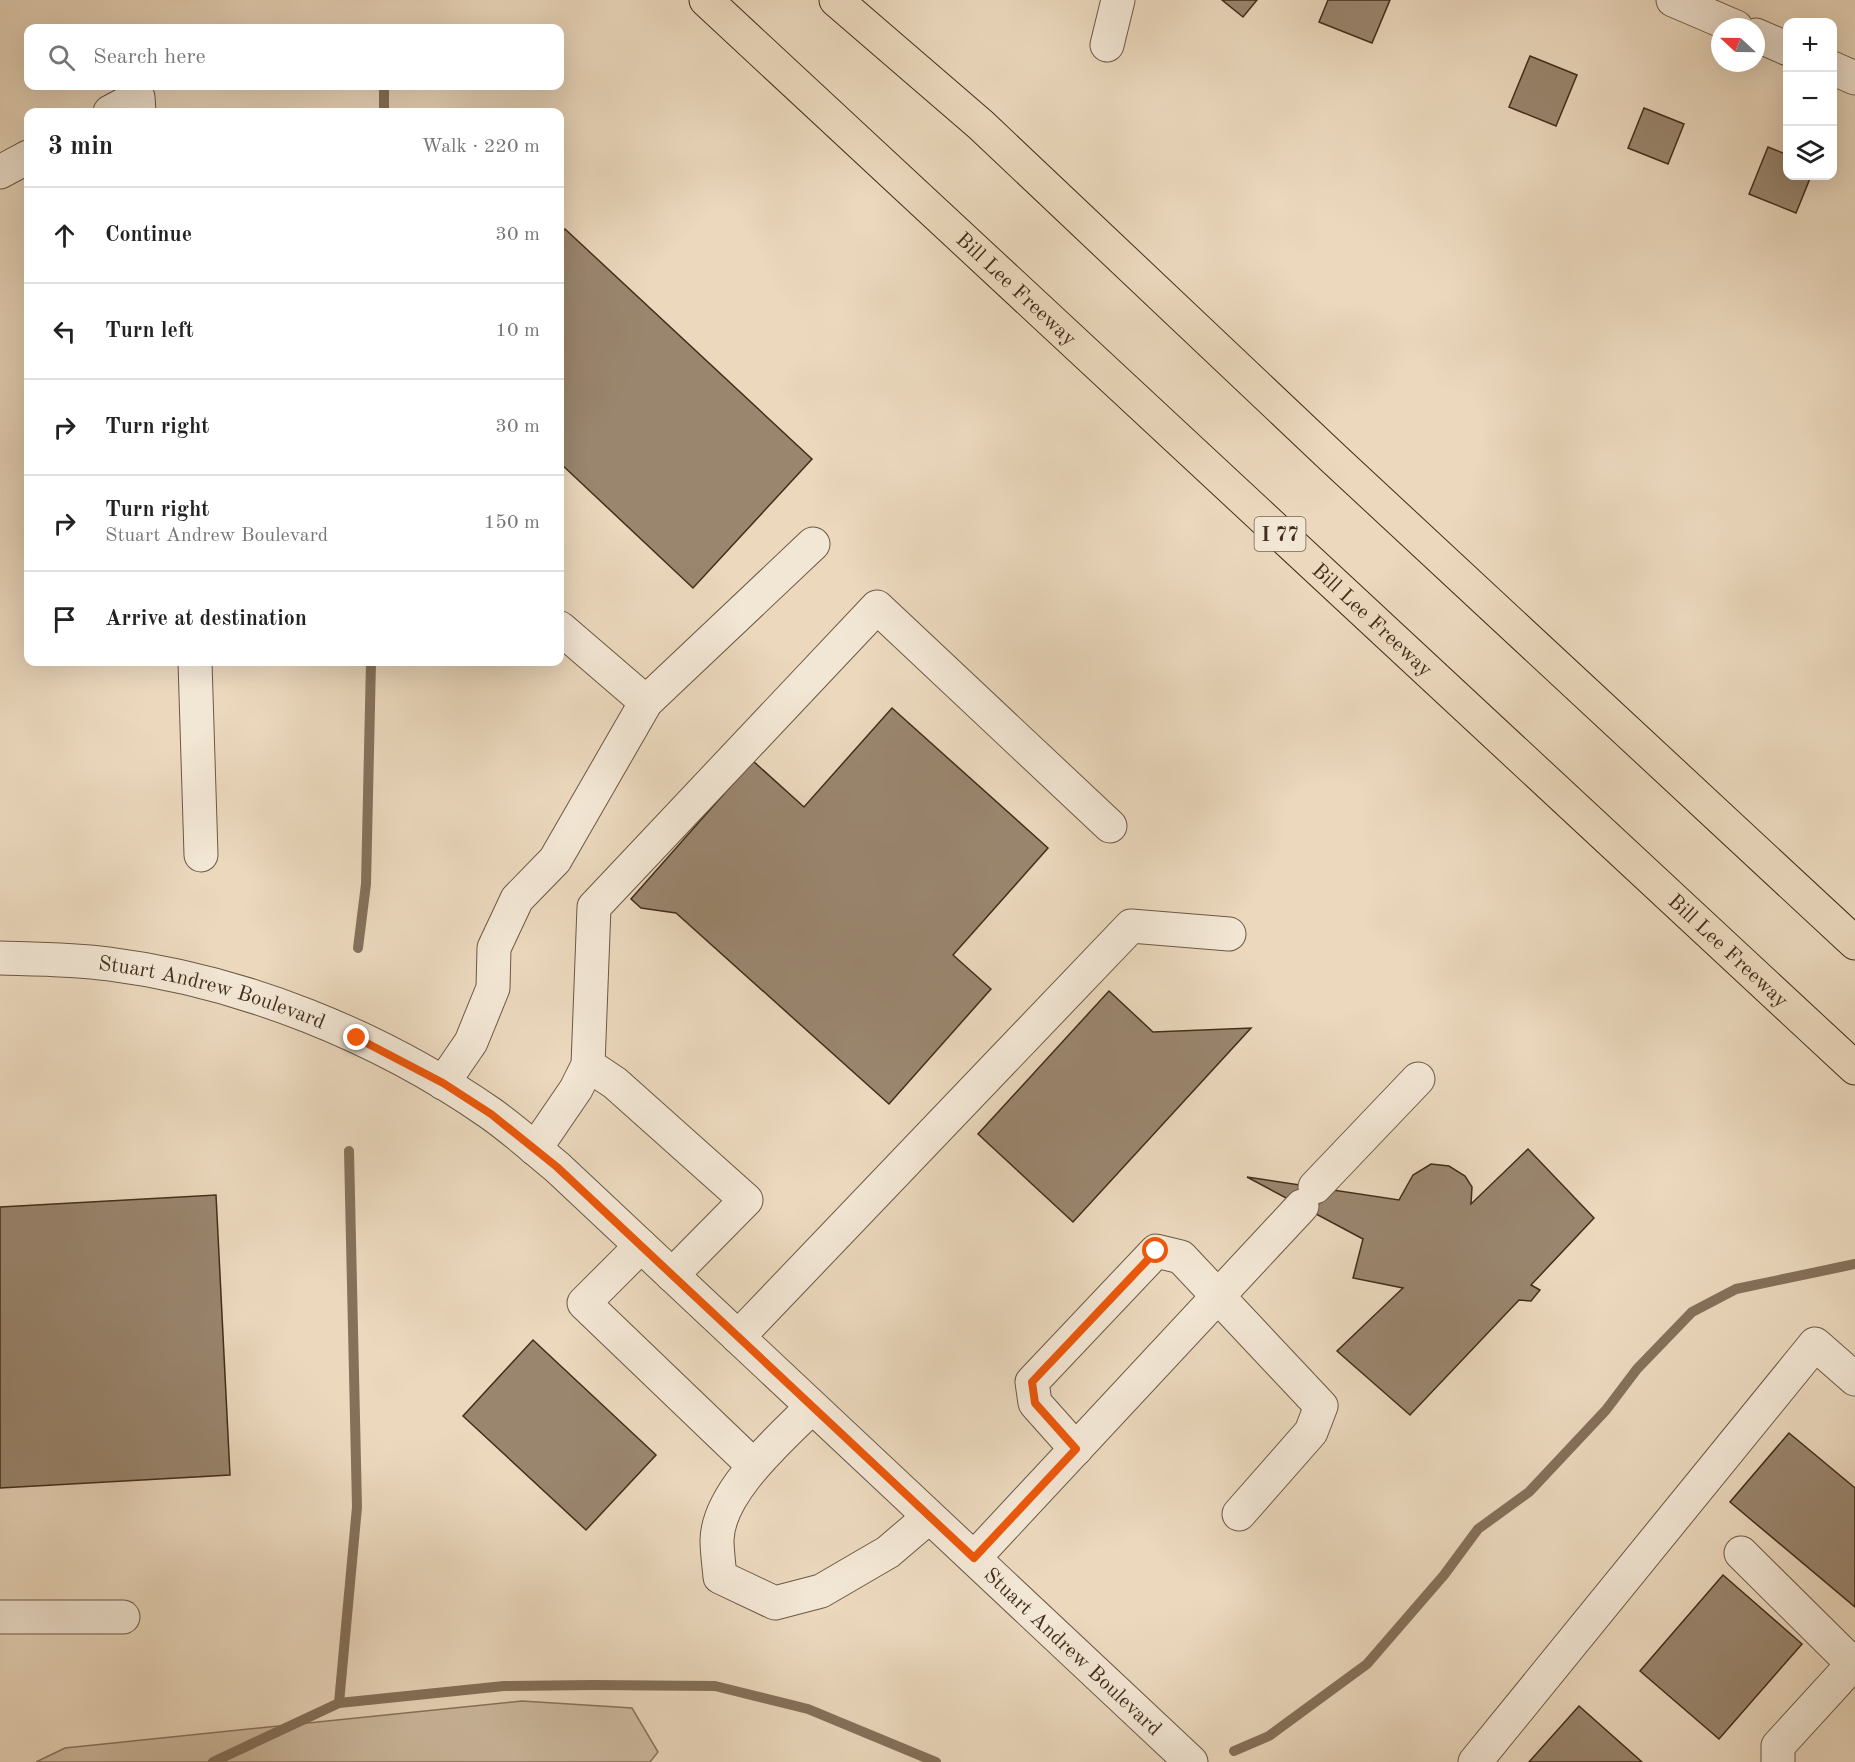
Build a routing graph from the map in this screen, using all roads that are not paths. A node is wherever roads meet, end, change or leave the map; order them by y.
1 (706, 0) edge
2 (837, 0) edge
3 (1118, 0) edge
4 (1674, 0) edge
5 (1715, 18) edge
6 (1765, 39) edge
7 (1107, 45) dead end
8 (1783, 47) edge
9 (1837, 70) edge
10 (1855, 78) edge
11 (117, 108) edge
12 (139, 108) edge
13 (24, 159) edge
14 (0, 172) edge
15 (813, 544) dead end
16 (564, 631) edge
17 (195, 666) edge
18 (646, 702) junction
19 (1110, 826) dead end
20 (201, 855) dead end
21 (1229, 934) dead end
22 (1855, 943) edge
23 (0, 958) edge
24 (588, 1065) junction
25 (1855, 1068) edge
26 (1418, 1079) dead end
27 (443, 1083) junction
28 (535, 1149) junction
29 (641, 1246) junction
30 (672, 1275) junction
31 (1218, 1296) junction
32 (738, 1337) junction
33 (1855, 1379) edge
34 (812, 1407) junction
35 (1076, 1449) junction
36 (753, 1465) junction
37 (1239, 1514) dead end
38 (929, 1517) junction
39 (1741, 1553) dead end
40 (974, 1558) junction
41 (0, 1617) edge
42 (123, 1617) dead end
43 (1854, 1665) edge
44 (1191, 1762) edge
45 (1474, 1762) edge
46 (1778, 1762) edge

1 - 25 highway, Bill Lee Freeway / I 77
2 - 22 highway
3 - 7 street
4 - 5 street
6 - 8 street
9 - 10 street
11 - 12 street
13 - 14 street
15 - 18 street
16 - 18 street
17 - 20 street
18 - 27 street
19 - 24 street
21 - 32 street
23 - 27 street, Stuart Andrew Boulevard
24 - 28 street
24 - 30 street
26 - 31 street
27 - 28 street, Stuart Andrew Boulevard
28 - 29 street, Stuart Andrew Boulevard
29 - 30 street, Stuart Andrew Boulevard
29 - 36 street
30 - 32 street, Stuart Andrew Boulevard
31 - 35 street
31 - 35 street
31 - 37 street
32 - 34 street, Stuart Andrew Boulevard
33 - 45 street
34 - 36 street
34 - 38 street, Stuart Andrew Boulevard
35 - 40 street
36 - 38 street
38 - 40 street, Stuart Andrew Boulevard
39 - 43 street
40 - 44 street, Stuart Andrew Boulevard
41 - 42 street
43 - 46 street

